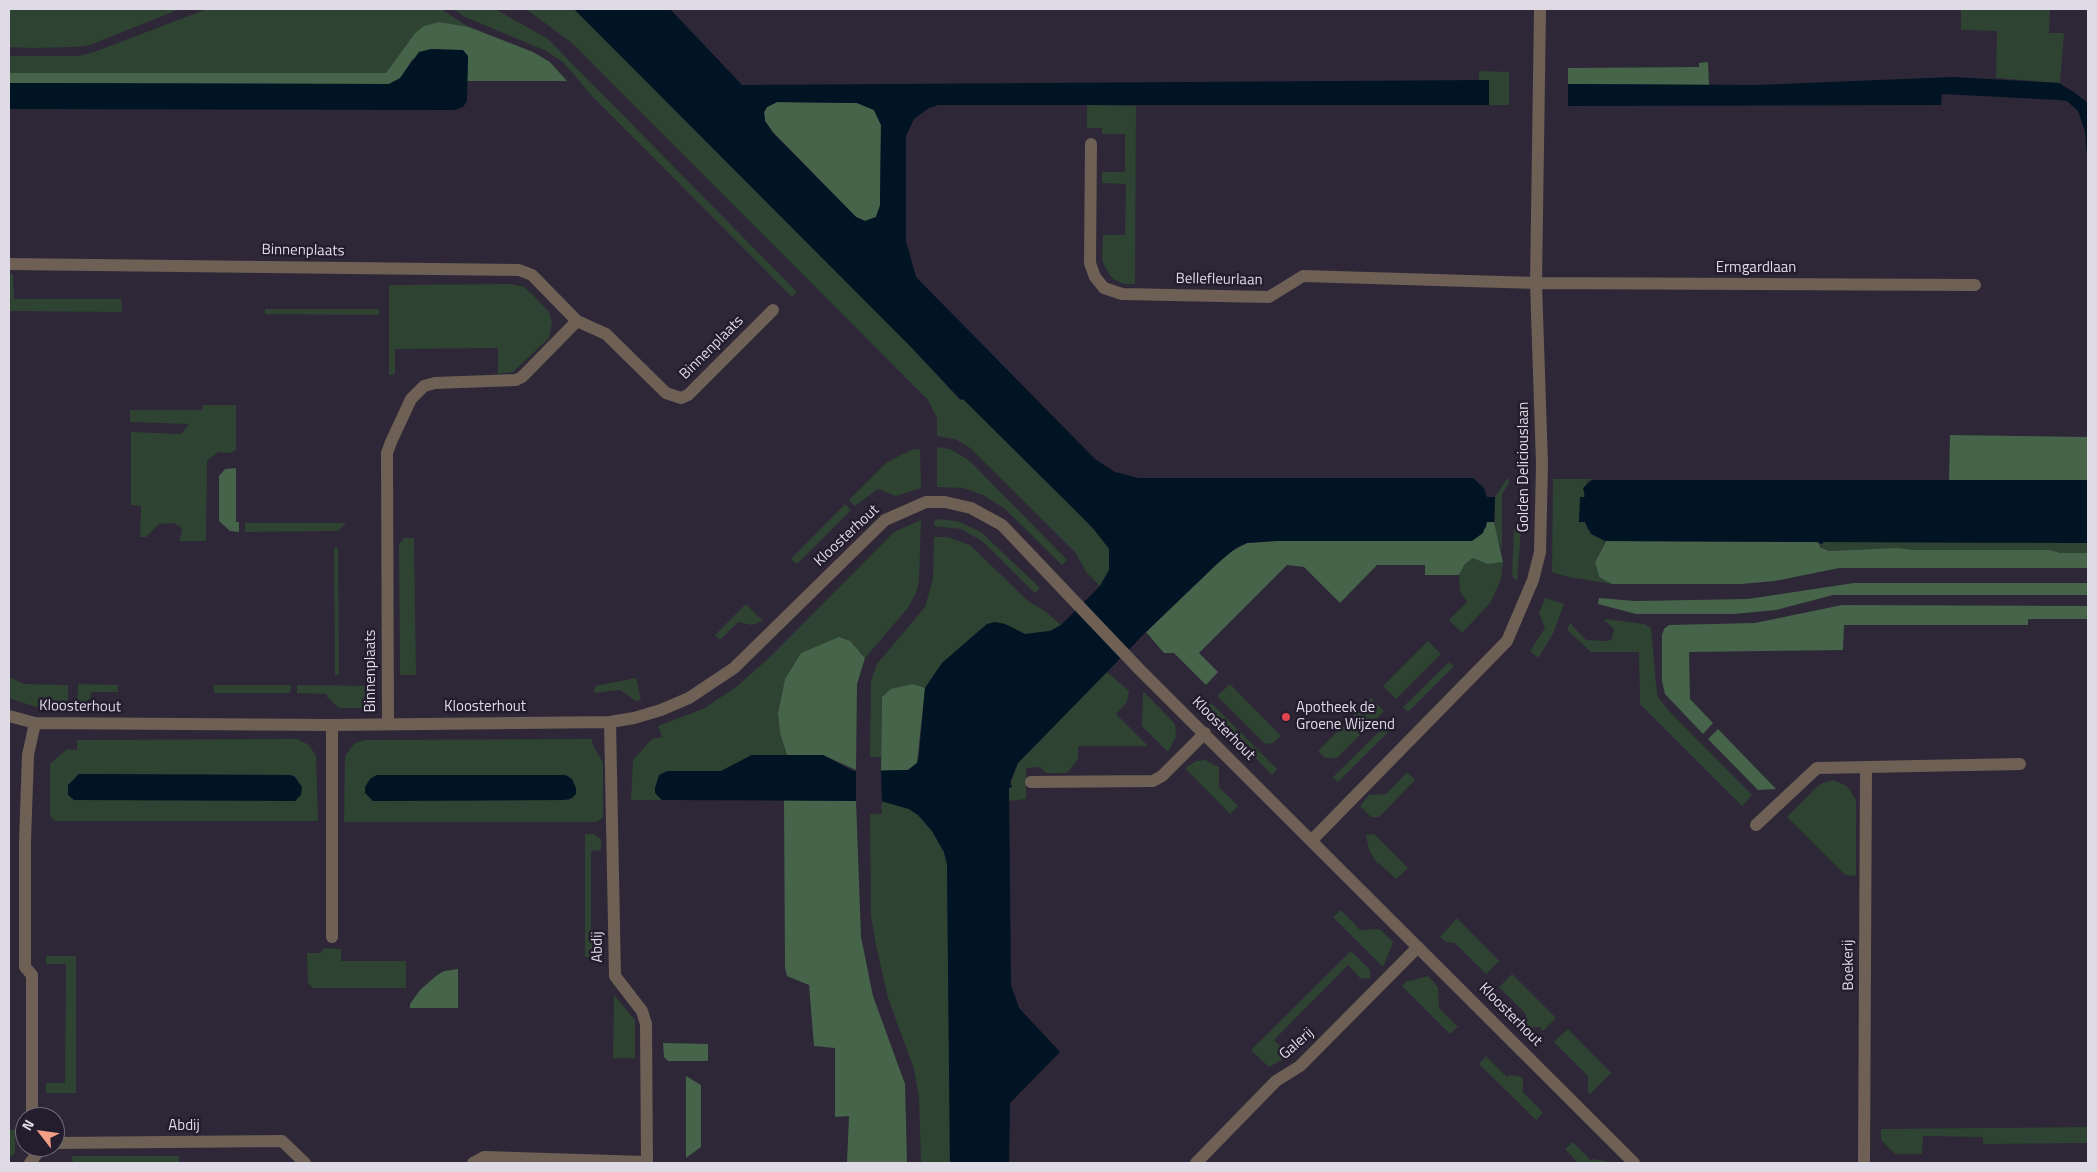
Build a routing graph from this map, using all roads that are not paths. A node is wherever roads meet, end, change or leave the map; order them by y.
1 (1540, 9) edge
2 (1091, 144) dead end
3 (9, 264) edge
4 (1536, 283) junction
5 (1975, 285) dead end
6 (773, 310) dead end
7 (576, 321) junction
8 (9, 716) edge
9 (610, 722) junction
10 (35, 723) junction
11 (388, 724) junction
12 (332, 725) junction
13 (1205, 733) junction
14 (2020, 764) dead end
15 (1866, 767) junction
16 (1031, 782) dead end
17 (1756, 825) dead end
18 (1312, 840) junction
19 (332, 937) dead end
20 (1418, 947) junction
21 (32, 1107) edge
22 (65, 1143) edge
23 (647, 1162) edge
24 (305, 1163) edge
25 (473, 1163) edge
26 (1196, 1163) edge
27 (1634, 1163) edge
28 (1864, 1163) edge

1 - 4 street, Golden Deliciouslaan
2 - 4 street, Bellefleurlaan
3 - 7 street, Binnenplaats
4 - 5 street, Ermgardlaan
4 - 18 street, Golden Deliciouslaan
6 - 7 street, Binnenplaats
7 - 11 street, Binnenplaats
8 - 10 street, Kloosterhout
9 - 11 street, Kloosterhout
9 - 13 street, Kloosterhout
9 - 23 street, Abdij
10 - 12 street, Kloosterhout
10 - 21 street
11 - 12 street, Kloosterhout
12 - 19 street
13 - 16 street
13 - 18 street, Kloosterhout
14 - 15 street
15 - 17 street
15 - 28 street, Boekerij
18 - 20 street, Kloosterhout
20 - 26 street, Galerij
20 - 27 street, Kloosterhout
22 - 24 street, Abdij
23 - 25 street, Abdij

